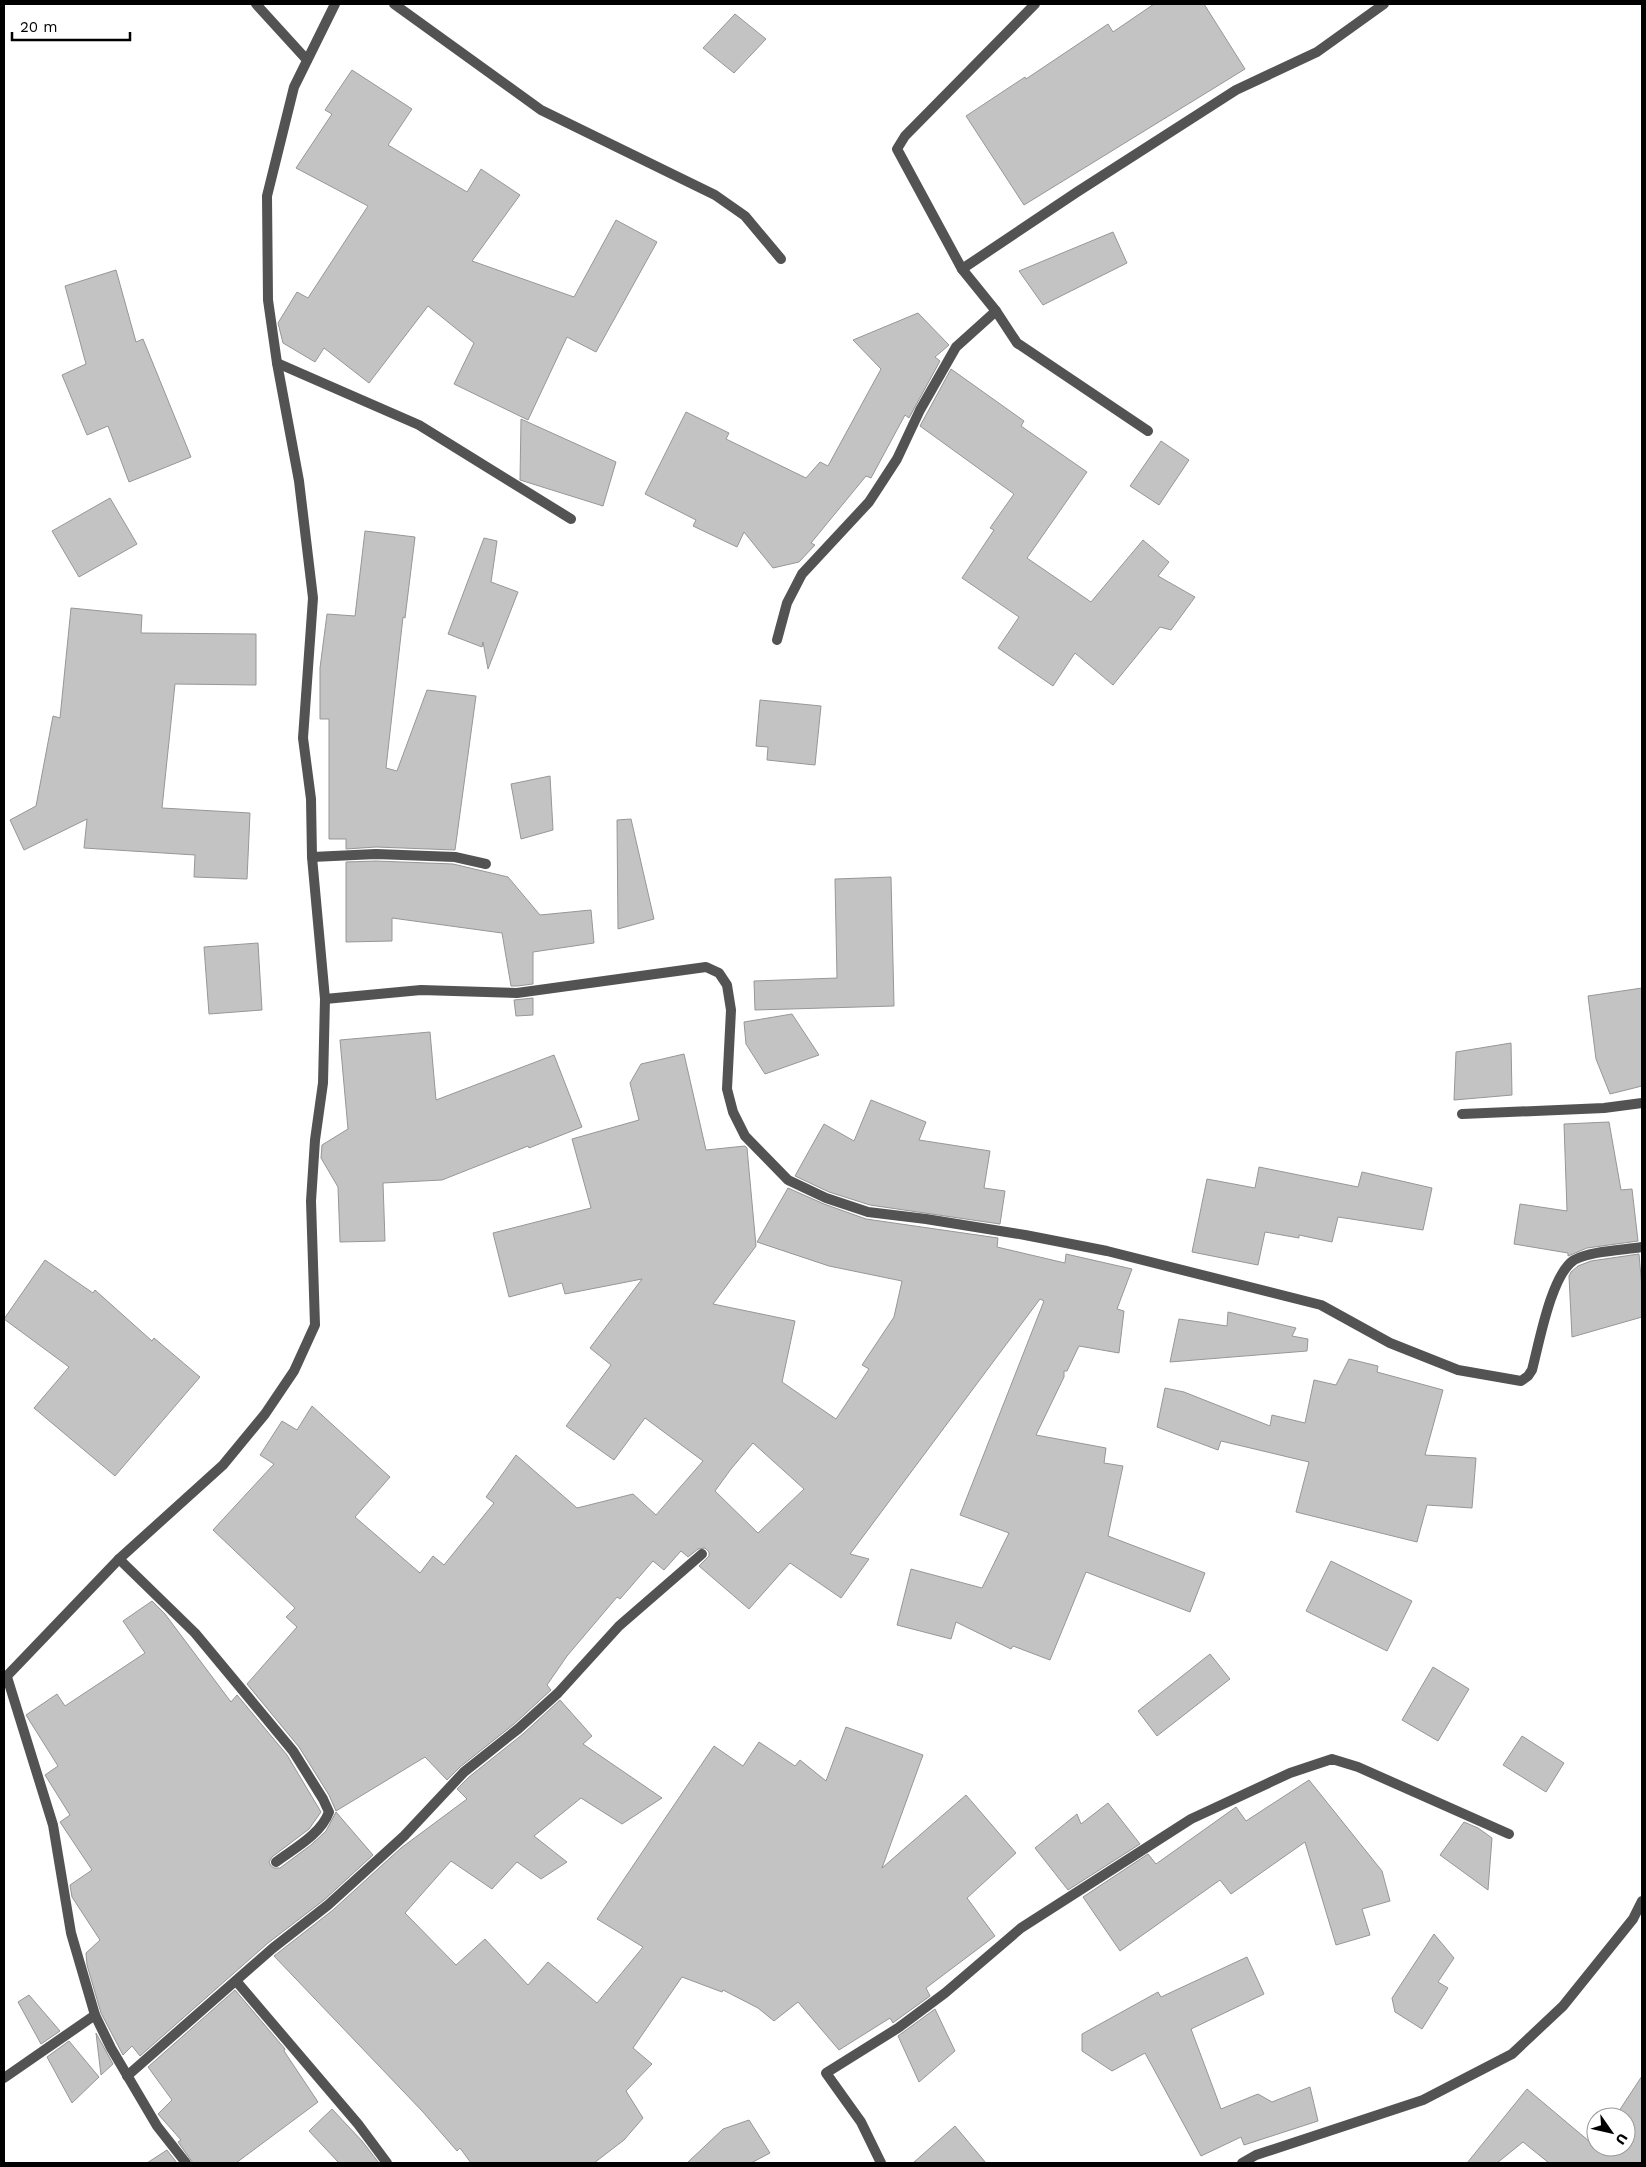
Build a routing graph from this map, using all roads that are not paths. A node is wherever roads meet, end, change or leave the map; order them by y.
1 (256, 4) edge
2 (335, 4) edge
3 (394, 4) edge
4 (1034, 4) edge
5 (1384, 4) edge
6 (307, 60) junction
7 (780, 259) dead end
8 (962, 269) junction
9 (996, 311) junction
10 (277, 363) junction
11 (1148, 431) dead end
12 (571, 519) dead end
13 (777, 640) dead end
14 (312, 857) junction
15 (486, 864) dead end
16 (325, 999) junction
17 (1642, 1104) edge
18 (1462, 1114) dead end
19 (1642, 1247) edge
20 (702, 1554) dead end
21 (119, 1559) junction
22 (5, 1678) edge
23 (1509, 1834) dead end
24 (276, 1862) dead end
25 (1642, 1901) edge
26 (237, 1982) junction
27 (95, 2015) junction
28 (127, 2076) junction
29 (4, 2078) edge
30 (186, 2163) edge
31 (387, 2163) edge
32 (881, 2163) edge
33 (1242, 2163) edge

1 - 6 street
2 - 6 street
3 - 7 street
4 - 8 street
5 - 8 street
6 - 10 street
8 - 9 street
9 - 11 street
9 - 13 street
10 - 12 street
10 - 14 street
14 - 15 street
14 - 16 street
16 - 19 street
16 - 21 street
17 - 18 street
20 - 26 street
21 - 22 street
21 - 24 street
22 - 27 street
23 - 32 street
25 - 33 street
26 - 28 street
26 - 31 street
27 - 28 street
27 - 29 street
28 - 30 street

